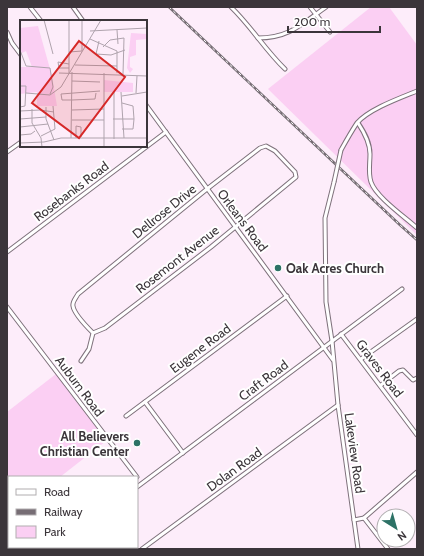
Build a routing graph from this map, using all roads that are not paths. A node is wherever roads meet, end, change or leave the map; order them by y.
1 (30, 7) edge
2 (73, 7) edge
3 (231, 7) edge
4 (310, 7) edge
5 (326, 7) edge
6 (316, 15) junction
7 (40, 20) edge
8 (82, 20) edge
9 (7, 32) edge
10 (330, 32) dead end
11 (258, 38) junction
12 (20, 53) edge
13 (285, 69) dead end
14 (417, 91) edge
15 (147, 106) edge
16 (358, 123) junction
17 (166, 132) junction
18 (20, 143) edge
19 (147, 146) edge
20 (146, 147) edge
21 (7, 152) edge
22 (296, 177) joint
23 (207, 189) junction
24 (235, 225) junction
25 (417, 228) edge
26 (7, 252) edge
27 (402, 289) dead end
28 (287, 296) junction
29 (7, 307) edge
30 (417, 319) edge
31 (93, 333) junction
32 (341, 334) junction
33 (332, 341) junction
34 (324, 347) junction
35 (361, 359) junction
36 (334, 360) junction
37 (81, 361) dead end
38 (417, 378) edge
39 (381, 386) junction
40 (145, 402) junction
41 (338, 405) junction
42 (126, 416) dead end
43 (417, 434) edge
44 (183, 453) junction
45 (417, 472) edge
46 (136, 476) edge
47 (138, 478) edge
48 (142, 484) junction
49 (138, 486) edge
50 (364, 518) junction
51 (354, 520) junction
52 (142, 549) edge
53 (358, 549) edge
54 (388, 549) edge

1 - 7 street
2 - 8 street
3 - 11 street
4 - 6 street
5 - 6 street
6 - 10 street
6 - 11 street
9 - 12 street
11 - 13 street
14 - 16 street, Lakeview Road
15 - 17 street, Orleans Road
16 - 25 street
16 - 33 street, Lakeview Road, bridge
17 - 19 street, Rosebanks Road
17 - 23 street, Orleans Road
18 - 21 street
20 - 26 street, Rosebanks Road
22 - 23 street, Dellrose Drive
22 - 24 street, Rosemont Avenue
23 - 24 street, Orleans Road
23 - 31 street, Dellrose Drive
24 - 28 street, Orleans Road
24 - 31 street, Rosemont Avenue
27 - 32 street, Craft Road
28 - 34 street, Orleans Road
28 - 40 street, Eugene Road
29 - 46 street, Auburn Road
30 - 35 street
31 - 37 street
32 - 33 street, Craft Road
32 - 35 street, Graves Road
33 - 34 street, Craft Road
33 - 36 street, Lakeview Road
34 - 36 street
34 - 44 street, Craft Road
35 - 39 street, Graves Road
36 - 41 street, Lakeview Road
38 - 39 street
39 - 43 street, Graves Road
40 - 42 street, Eugene Road
40 - 44 street
41 - 51 street, Lakeview Road
41 - 52 street, Dolan Road
44 - 48 street, Craft Road
45 - 50 street
47 - 48 street, Auburn Road
48 - 49 street, Craft Road
50 - 51 street
50 - 54 street
51 - 53 street, Lakeview Road

